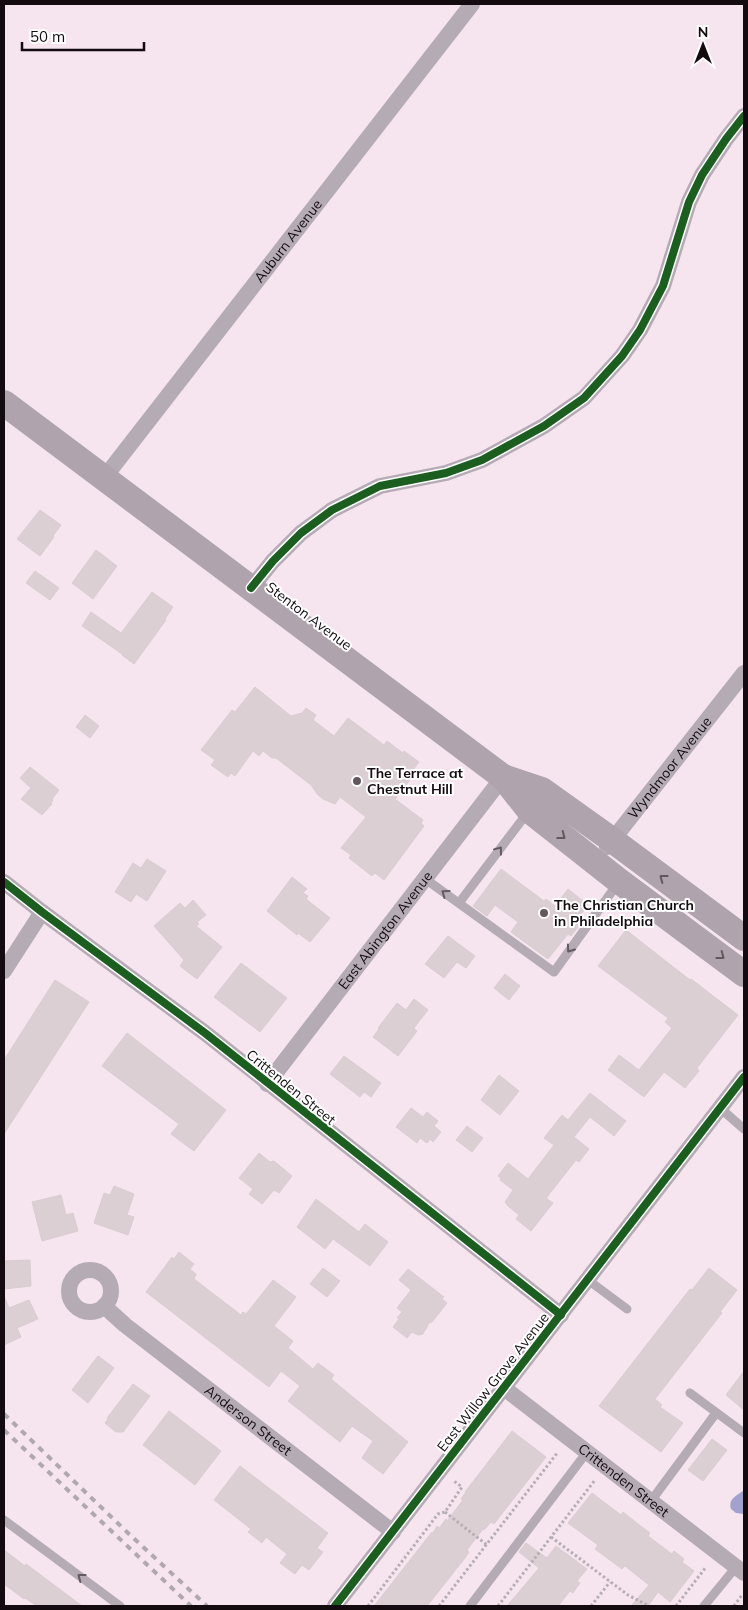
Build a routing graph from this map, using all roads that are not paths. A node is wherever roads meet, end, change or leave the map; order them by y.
1 (472, 4) edge
2 (744, 116) edge
3 (4, 403) edge
4 (104, 478) junction
5 (251, 588) junction
6 (744, 673) edge
7 (503, 777) junction
8 (529, 810) junction
9 (612, 840) junction
10 (596, 863) junction
11 (424, 878) junction
12 (619, 881) junction
13 (4, 882) edge
14 (459, 903) junction
15 (42, 912) junction
16 (744, 938) edge
17 (4, 971) edge
18 (744, 974) edge
19 (744, 1078) edge
20 (267, 1084) junction
21 (720, 1108) junction
22 (744, 1129) edge
23 (588, 1280) junction
24 (104, 1306) dead end
25 (627, 1309) dead end
26 (560, 1315) junction
27 (504, 1388) junction
28 (690, 1393) dead end
29 (716, 1413) junction
30 (744, 1433) edge
31 (587, 1452) junction
32 (651, 1501) junction
33 (4, 1520) edge
34 (393, 1532) junction
35 (740, 1570) edge
36 (120, 1606) edge
37 (335, 1606) edge
38 (470, 1606) edge
39 (704, 1606) edge

1 - 4 street, Auburn Avenue
2 - 5 street
3 - 4 main road, Stenton Avenue
4 - 5 main road, Stenton Avenue
5 - 7 main road, Stenton Avenue
6 - 9 street, Wyndmoor Avenue
7 - 8 main road, Stenton Avenue
7 - 9 main road, Stenton Avenue
7 - 11 street, East Abington Avenue
8 -> 10 main road, Stenton Avenue
14 -> 8 lane
9 - 10 street, Wyndmoor Avenue
16 -> 9 main road, Stenton Avenue
10 - 12 main road, Stenton Avenue
14 -> 11 lane
11 - 20 street, East Abington Avenue
12 -> 14 lane
12 -> 18 main road, Stenton Avenue
13 - 15 street, Crittenden Street
15 - 17 street
15 - 20 street, Crittenden Street
19 - 21 street, East Willow Grove Avenue
20 - 26 street, Crittenden Street
21 - 22 lane
21 - 23 street, East Willow Grove Avenue
23 - 25 lane
23 - 26 street, East Willow Grove Avenue
24 - 34 street, Anderson Street
26 - 27 street, East Willow Grove Avenue
27 - 31 street, Crittenden Street
27 - 34 street, East Willow Grove Avenue
28 - 29 lane
29 - 30 lane
29 - 32 lane
31 - 32 street, Crittenden Street
31 - 38 lane
32 - 35 street, Crittenden Street
36 -> 33 lane
34 - 37 street, East Willow Grove Avenue
35 - 39 lane

